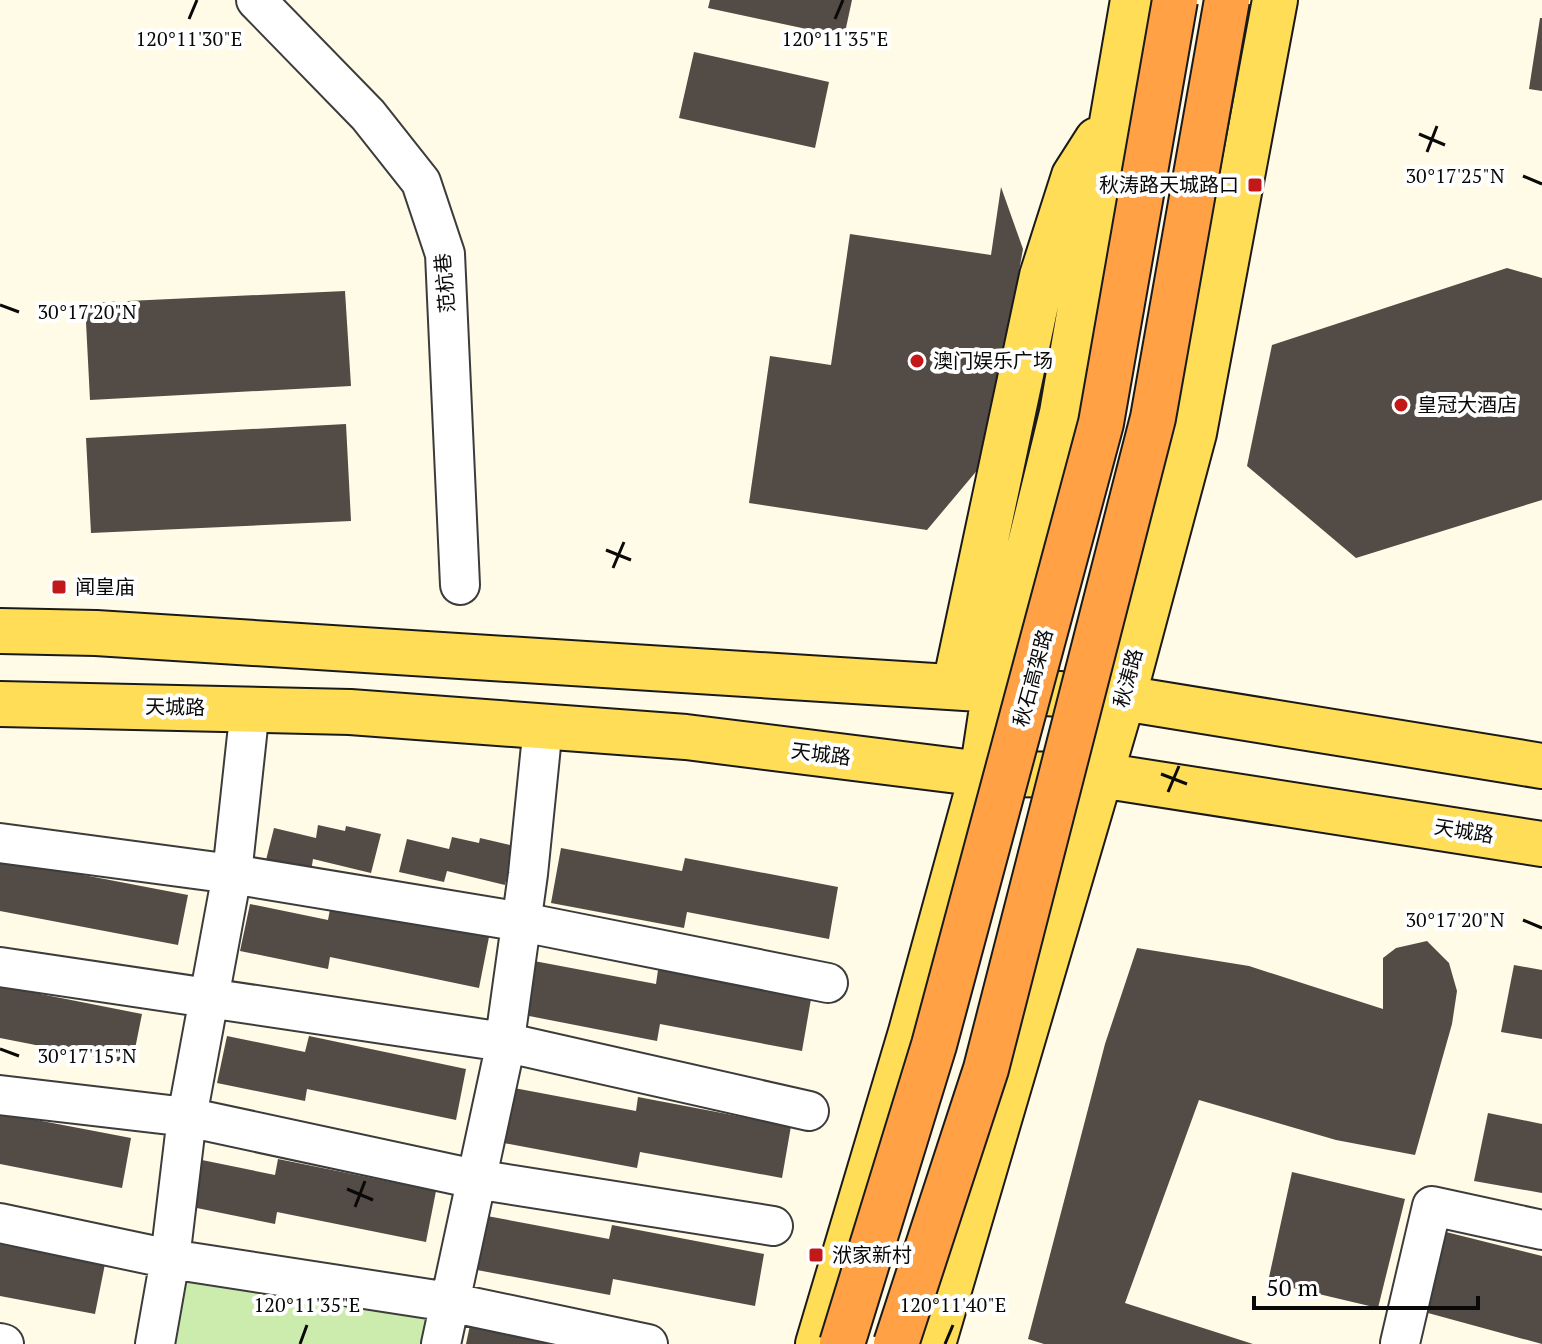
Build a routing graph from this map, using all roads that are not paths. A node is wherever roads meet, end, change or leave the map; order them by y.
1 (256, 0) edge
2 (1133, 0) edge
3 (1175, 0) edge
4 (1227, 0) edge
5 (1275, 0) edge
6 (460, 585) dead end
7 (0, 631) edge
8 (975, 687) junction
9 (1123, 698) junction
10 (0, 704) edge
11 (250, 708) junction
12 (543, 726) junction
13 (1542, 766) edge
14 (982, 774) junction
15 (1100, 775) junction
16 (0, 843) edge
17 (1542, 844) edge
18 (232, 874) junction
19 (522, 922) junction
20 (0, 967) edge
21 (828, 983) dead end
22 (211, 1000) junction
23 (504, 1042) junction
24 (0, 1095) edge
25 (809, 1111) dead end
26 (187, 1117) junction
27 (475, 1179) junction
28 (0, 1223) edge
29 (773, 1226) dead end
30 (1542, 1230) edge
31 (170, 1259) junction
32 (449, 1302) junction
33 (155, 1344) edge
34 (441, 1344) edge
35 (648, 1344) edge
36 (818, 1344) edge
37 (842, 1344) edge
38 (896, 1344) edge
39 (933, 1344) edge
40 (1400, 1344) edge

1 - 6 street, 范杭巷
2 - 8 main road
3 - 37 highway, 秋石高架路, bridge
4 - 38 highway, bridge
5 - 9 main road, 秋涛路
7 - 8 main road
8 - 9 main road
8 - 14 main road
9 - 13 main road
9 - 15 main road, 秋涛路
10 - 11 main road, 天城路
11 - 12 main road, 天城路
11 - 18 street
12 - 14 main road, 天城路
12 - 19 street
14 - 15 main road, 天城路
14 - 36 main road
15 - 17 main road, 天城路
15 - 39 main road, 秋涛路
16 - 18 street
18 - 19 street
18 - 22 street
19 - 21 street
19 - 23 street
20 - 22 street
22 - 23 street
22 - 26 street
23 - 25 street
23 - 27 street
24 - 26 street
26 - 27 street
26 - 31 street
27 - 29 street
27 - 32 street
28 - 31 street
30 - 40 street
31 - 32 street
31 - 33 street
32 - 34 street
32 - 35 street

